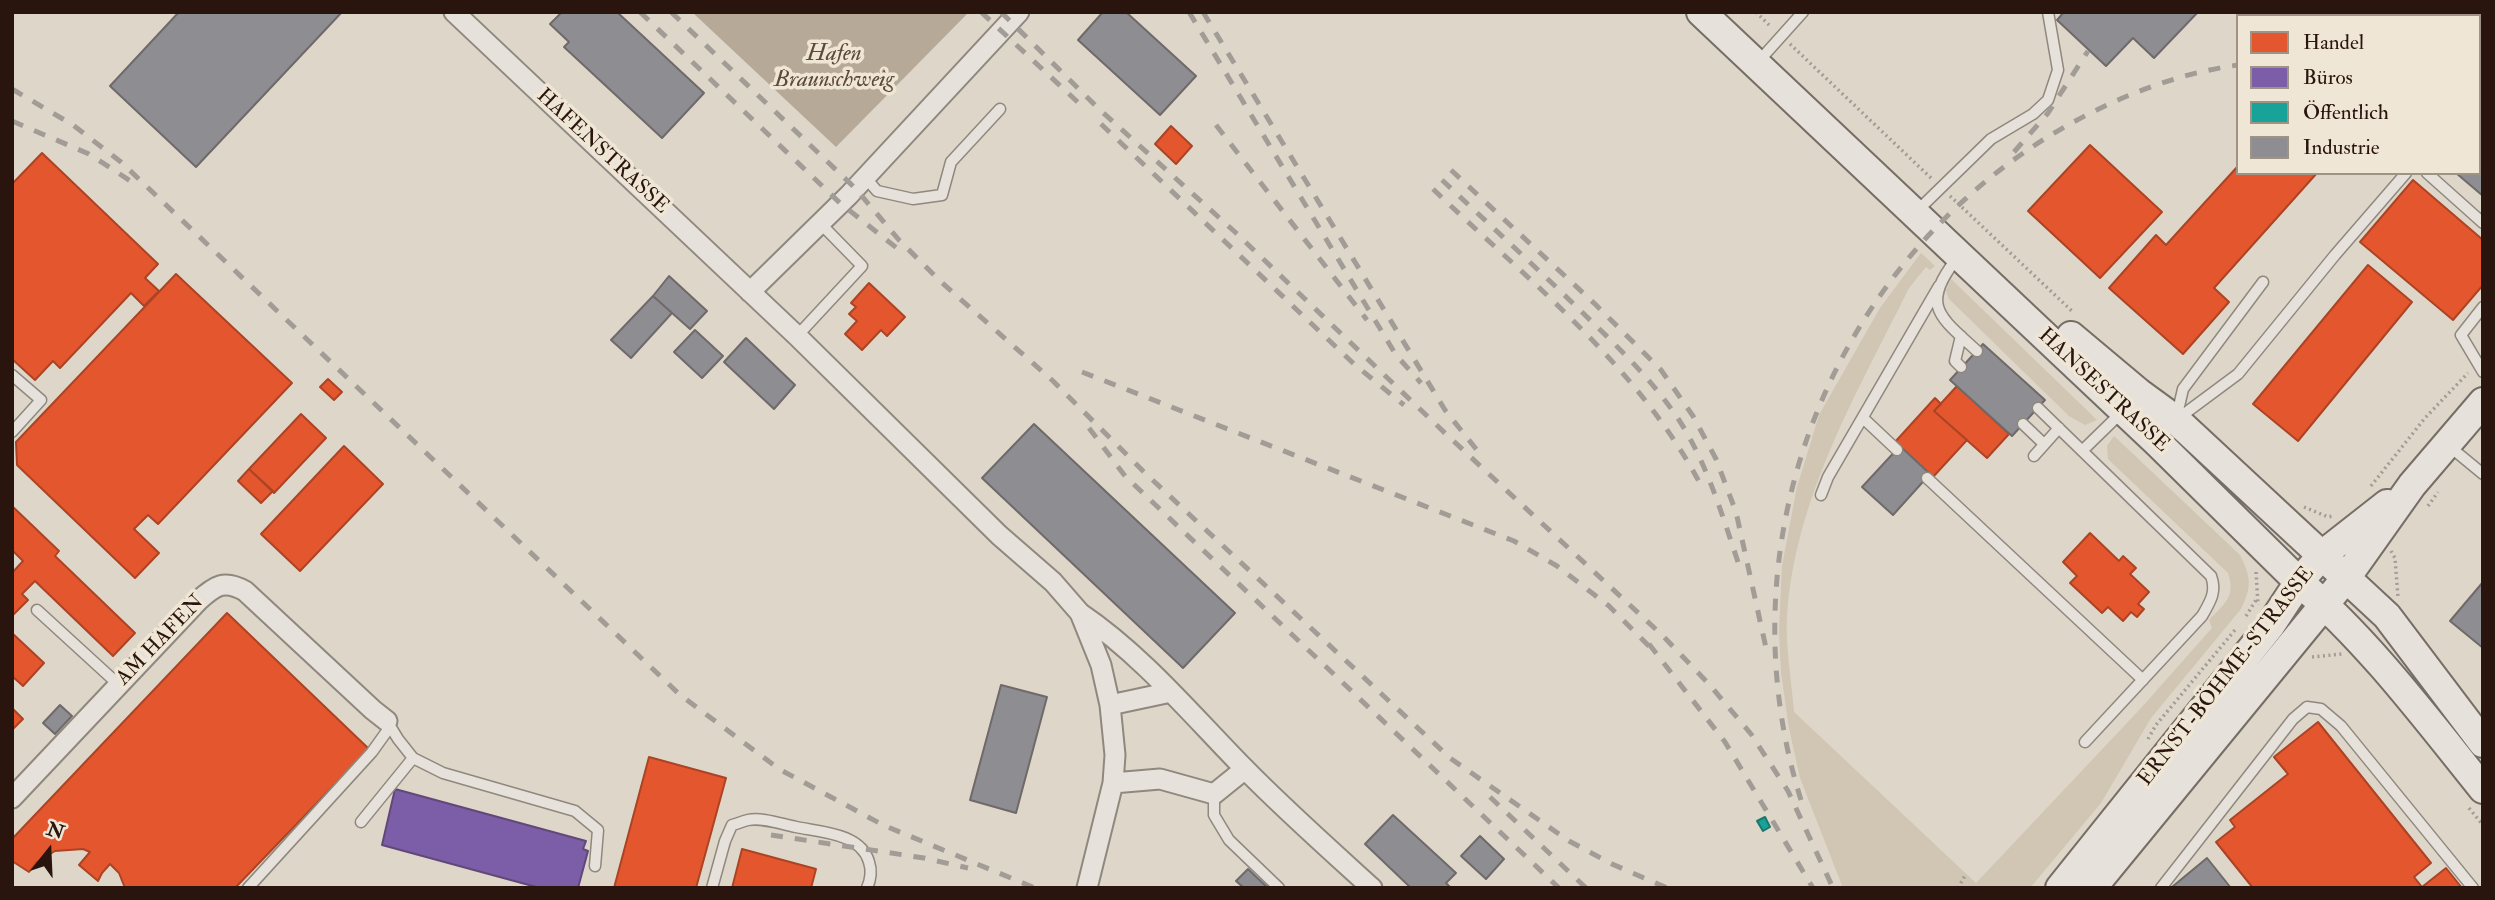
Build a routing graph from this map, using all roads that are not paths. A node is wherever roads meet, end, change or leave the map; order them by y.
1 (454, 12) edge
2 (1019, 12) edge
3 (1701, 12) edge
4 (1728, 12) edge
5 (1803, 12) edge
6 (2048, 12) edge
7 (1768, 50) junction
8 (1000, 109) dead end
9 (2404, 175) edge
10 (2429, 175) edge
11 (866, 177) junction
12 (1928, 200) junction
13 (820, 223) junction
14 (2483, 223) edge
15 (1959, 255) junction
16 (2263, 282) dead end
17 (1939, 286) junction
18 (750, 292) junction
19 (2483, 307) edge
20 (797, 336) junction
21 (1961, 336) junction
22 (1976, 351) dead end
23 (1961, 367) dead end
24 (2480, 368) edge
25 (12, 375) edge
26 (2132, 402) junction
27 (2483, 402) edge
28 (2038, 408) dead end
29 (1863, 418) junction
30 (2176, 420) junction
31 (2023, 424) dead end
32 (2059, 428) junction
33 (12, 432) edge
34 (2157, 442) junction
35 (2446, 443) junction
36 (2044, 444) junction
37 (1897, 450) dead end
38 (2083, 450) junction
39 (2034, 456) dead end
40 (2483, 474) edge
41 (1927, 478) dead end
42 (1821, 495) dead end
43 (2418, 498) junction
44 (2322, 555) junction
45 (2346, 578) junction
46 (2299, 582) junction
47 (2324, 603) junction
48 (37, 610) dead end
49 (1080, 613) junction
50 (2143, 680) junction
51 (119, 685) junction
52 (1171, 692) junction
53 (1110, 705) junction
54 (387, 721) junction
55 (2085, 742) dead end
56 (413, 758) junction
57 (2478, 768) edge
58 (1245, 769) junction
59 (1113, 783) junction
60 (1214, 794) junction
61 (12, 798) edge
62 (361, 822) dead end
63 (595, 866) dead end
64 (1370, 887) edge
65 (248, 888) edge
66 (712, 888) edge
67 (867, 888) edge
68 (1087, 888) edge
69 (1279, 888) edge
70 (2060, 888) edge
71 (2092, 888) edge
72 (2161, 888) edge
73 (2473, 888) edge

1 - 18 street, HAFENSTRASSE
2 - 11 street
3 - 7 main road, HANSESTRASSE
4 - 7 main road, HANSESTRASSE
5 - 7 lane
6 - 12 lane
7 - 12 main road, HANSESTRASSE
8 - 11 lane
9 - 30 lane
10 - 14 lane
11 - 13 street
12 - 15 main road, HANSESTRASSE
12 - 26 main road, HANSESTRASSE
13 - 18 street
13 - 20 lane
15 - 17 lane
15 - 26 main road, HANSESTRASSE
16 - 30 lane
17 - 21 lane
17 - 29 lane
18 - 20 street, HAFENSTRASSE
19 - 24 lane
20 - 49 street, HAFENSTRASSE
21 - 22 lane
21 - 23 lane
25 - 33 lane
26 - 30 main road, HANSESTRASSE
26 - 34 main road, HANSESTRASSE
26 - 38 lane
27 - 35 main road, ERNST-BÖHME-STRASSE
28 - 32 lane
29 - 37 lane
29 - 42 lane
30 - 34 lane
30 - 44 main road, HANSESTRASSE
31 - 36 lane
32 - 36 lane
32 - 38 lane
34 - 46 main road, HANSESTRASSE
35 - 40 lane
35 - 43 main road, ERNST-BÖHME-STRASSE
36 - 39 lane
38 - 50 lane
41 - 50 lane
43 - 44 main road, ERNST-BÖHME-STRASSE
43 - 45 main road, ERNST-BÖHME-STRASSE
44 - 45 main road, HANSESTRASSE
44 - 46 main road, ERNST-BÖHME-STRASSE
45 - 47 main road, ERNST-BÖHME-STRASSE
45 - 57 main road, HANSESTRASSE
46 - 47 main road, HANSESTRASSE
46 - 70 main road, ERNST-BÖHME-STRASSE
47 - 57 main road, HANSESTRASSE
47 - 71 main road, ERNST-BÖHME-STRASSE
48 - 51 lane
49 - 52 street, HAFENSTRASSE
49 - 53 street, HAFENSTRASSE
50 - 55 lane
51 - 54 street, AM HAFEN
51 - 61 street, AM HAFEN
52 - 53 street
52 - 58 street, HAFENSTRASSE
53 - 59 street, HAFENSTRASSE
54 - 56 lane
54 - 65 lane
56 - 62 lane
56 - 63 lane
58 - 60 street
58 - 64 street, HAFENSTRASSE
59 - 60 street
59 - 68 street, HAFENSTRASSE
60 - 69 lane
66 - 67 lane
72 - 73 lane

